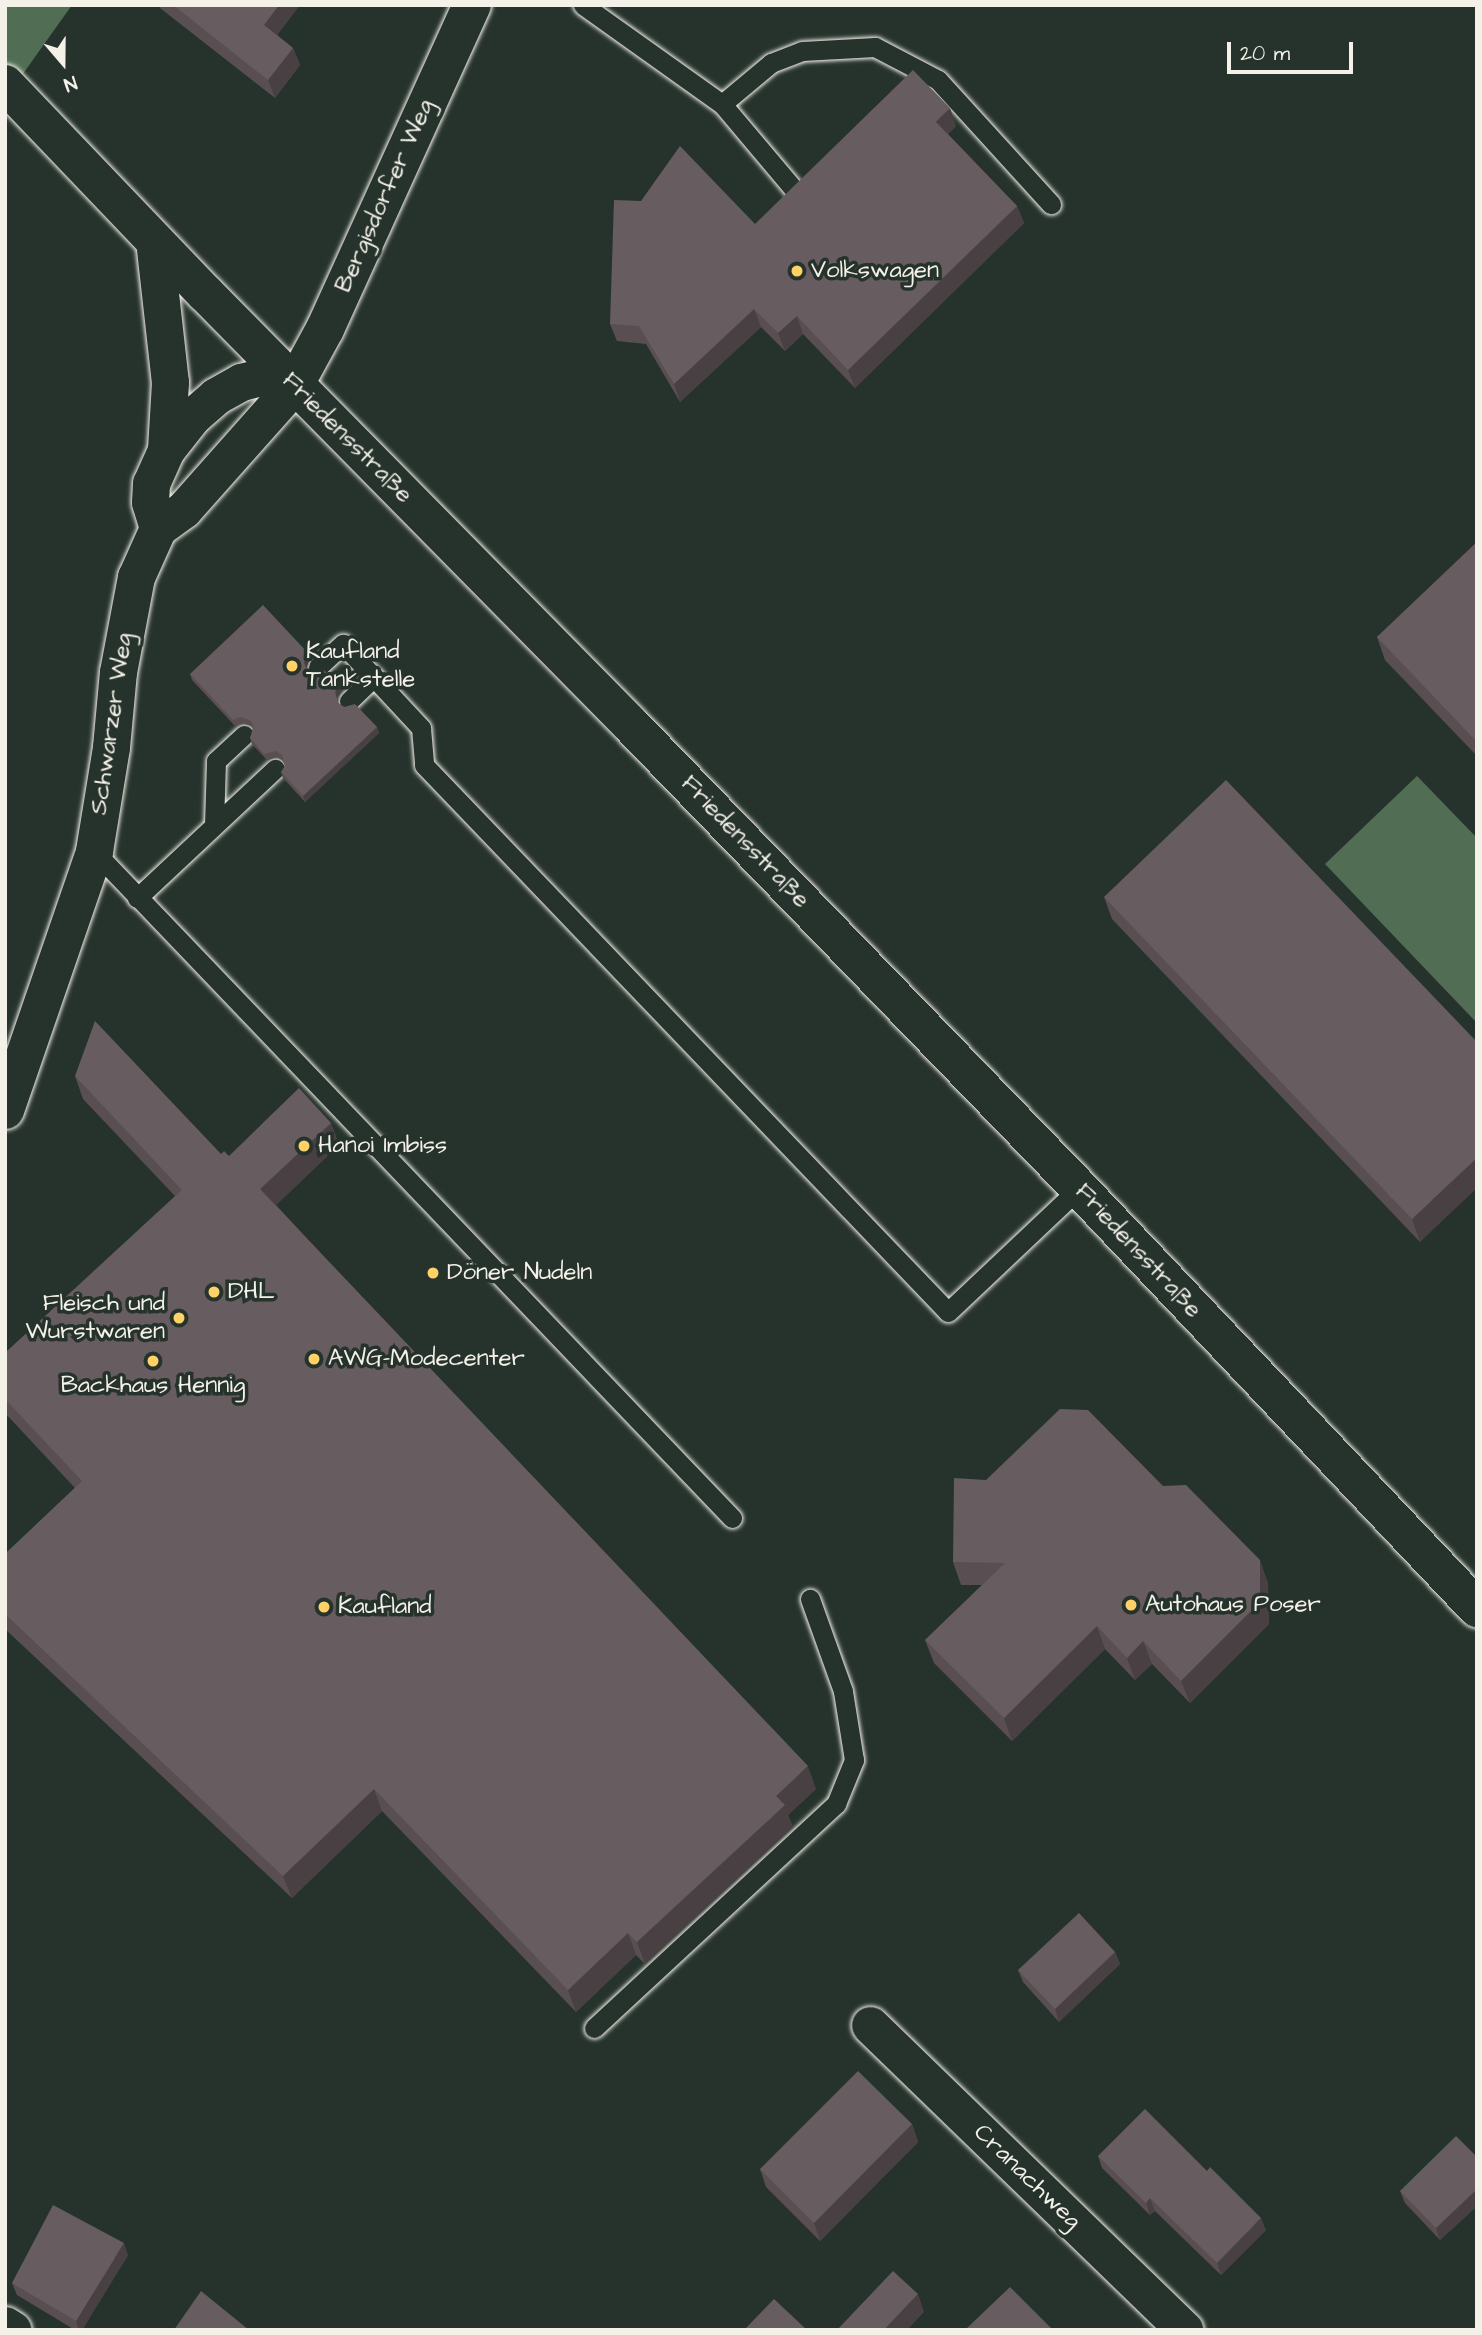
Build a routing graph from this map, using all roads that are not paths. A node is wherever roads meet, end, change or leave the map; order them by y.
1 (472, 5) edge
2 (583, 5) edge
3 (5, 84) edge
4 (722, 104) junction
5 (796, 192) edge
6 (1051, 204) dead end
7 (154, 240) junction
8 (295, 384) junction
9 (166, 450) junction
10 (158, 528) junction
11 (318, 667) dead end
12 (374, 677) junction
13 (349, 701) dead end
14 (244, 735) dead end
15 (275, 769) dead end
16 (214, 825) junction
17 (94, 851) junction
18 (137, 898) junction
19 (5, 1110) edge
20 (1079, 1188) junction
21 (732, 1518) dead end
22 (810, 1599) dead end
23 (1477, 1608) edge
24 (870, 2025) dead end
25 (594, 2028) dead end
26 (5, 2325) edge
27 (13, 2330) edge
28 (1185, 2330) edge

1 - 8 street, Bergisdorfer Weg
2 - 4 lane
3 - 7 street, Friedensstraße
4 - 5 lane
4 - 6 lane
7 - 8 street, Friedensstraße
7 - 9 street
8 - 9 street
8 - 10 street, Schwarzer Weg
8 - 20 street, Friedensstraße
9 - 10 street
10 - 17 street, Schwarzer Weg
11 - 12 lane
12 - 13 lane
12 - 20 lane
14 - 16 lane
15 - 16 lane
16 - 18 lane
17 - 18 lane
17 - 19 street, Schwarzer Weg
18 - 21 lane
20 - 23 street, Friedensstraße
22 - 25 lane
24 - 28 street, Cranachweg
26 - 27 street

